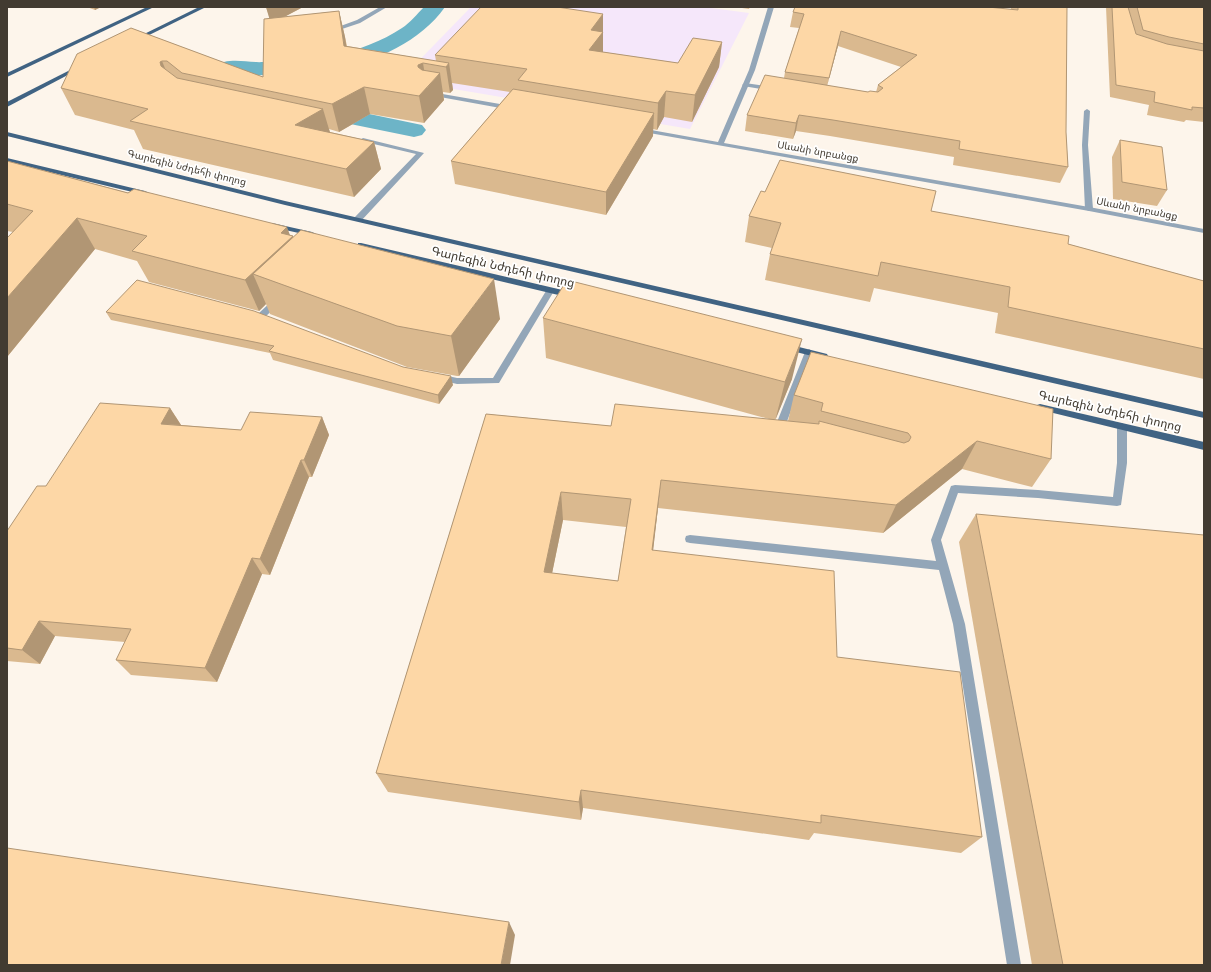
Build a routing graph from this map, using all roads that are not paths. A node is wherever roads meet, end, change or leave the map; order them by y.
1 (151, 7) edge
2 (202, 7) edge
3 (384, 7) edge
4 (771, 7) edge
5 (322, 33) edge
6 (129, 43) edge
7 (87, 63) edge
8 (7, 75) edge
9 (745, 85) junction
10 (783, 91) edge
11 (427, 93) edge
12 (7, 105) edge
13 (518, 108) edge
14 (1087, 111) dead end
15 (633, 128) edge
16 (7, 134) edge
17 (357, 139) edge
18 (720, 144) junction
19 (7, 160) edge
20 (150, 194) edge
21 (1089, 209) junction
22 (358, 219) junction
23 (263, 222) edge
24 (1204, 231) edge
25 (324, 236) edge
26 (354, 244) edge
27 (550, 290) junction
28 (282, 295) edge
29 (581, 298) edge
30 (261, 316) edge
31 (779, 345) edge
32 (809, 352) junction
33 (832, 358) edge
34 (428, 375) edge
35 (1031, 405) edge
36 (1204, 415) edge
37 (1122, 427) junction
38 (784, 437) edge
39 (1204, 446) edge
40 (690, 539) dead end
41 (943, 566) junction
42 (1014, 965) edge

1 - 8 main road
2 - 6 main road
3 - 5 street
4 - 9 street
7 - 12 main road
9 - 10 street
9 - 18 street
11 - 13 street
14 - 21 street
15 - 18 street, Սևանի նրբանցք
16 - 22 main road, Գարեգին Նժդեհի փողոց
17 - 22 street
18 - 21 street, Սևանի նրբանցք
19 - 20 main road
21 - 24 street, Սևանի նրբանցք
22 - 36 main road, Գարեգին Նժդեհի փողոց
23 - 25 main road
26 - 27 main road, Գարեգին Նժդեհի փողոց
27 - 29 main road, Գարեգին Նժդեհի փողոց
27 - 34 street
28 - 30 street
31 - 32 main road
32 - 33 main road
32 - 38 street
35 - 37 main road, Գարեգին Նժդեհի փողոց
37 - 39 main road, Գարեգին Նժդեհի փողոց
37 - 41 street
40 - 41 street
41 - 42 street

